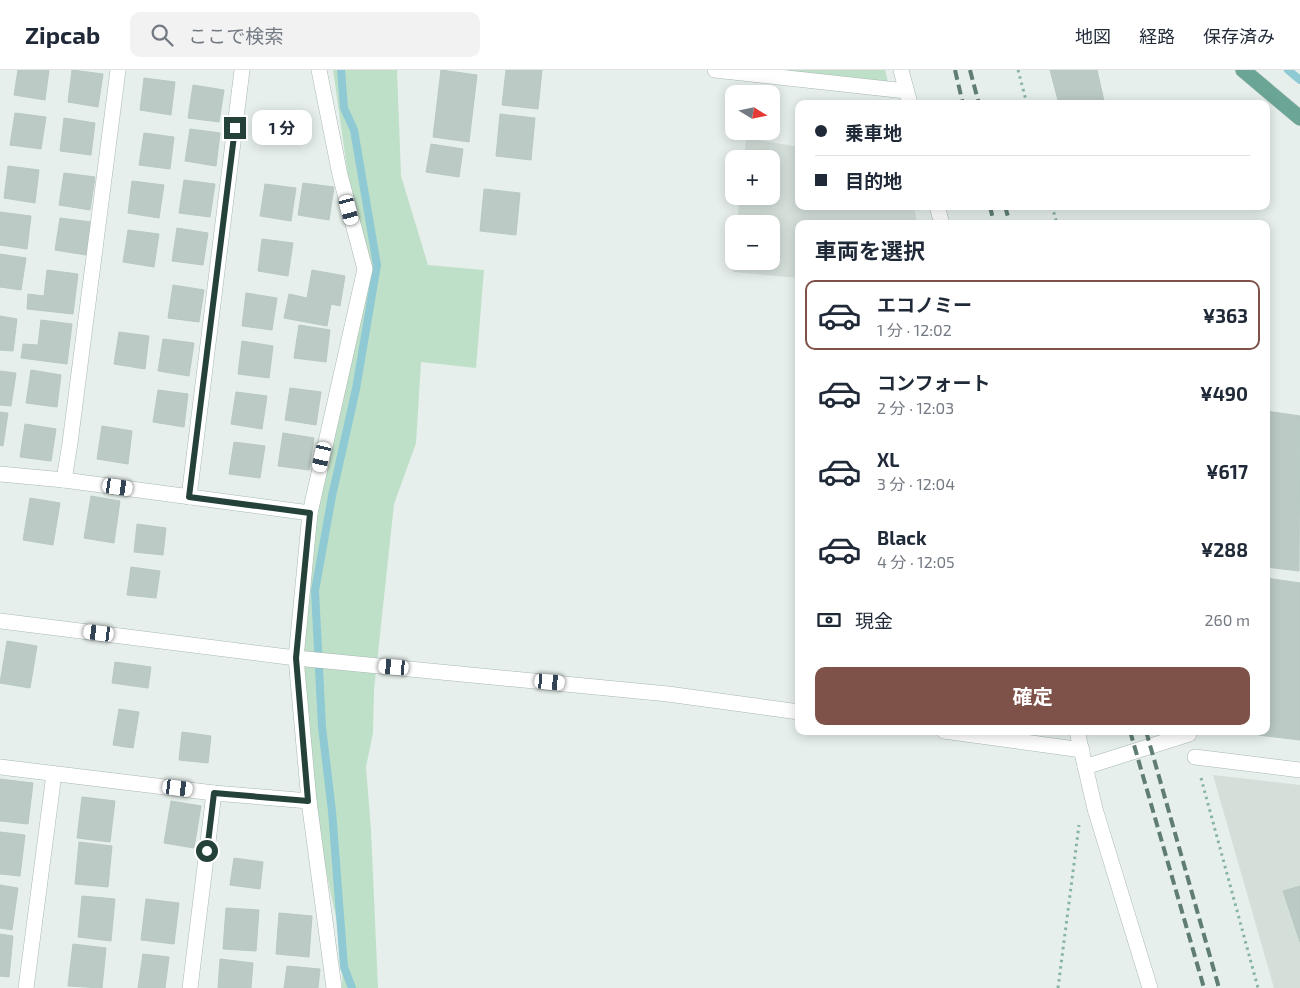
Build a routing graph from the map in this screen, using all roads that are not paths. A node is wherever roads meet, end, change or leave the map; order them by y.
1 (118, 70) edge
2 (242, 70) edge
3 (319, 70) edge
4 (715, 70) edge
5 (901, 70) edge
6 (1243, 70) edge
7 (908, 97) edge
8 (1300, 118) edge
9 (0, 474) edge
10 (64, 480) junction
11 (189, 497) junction
12 (310, 513) junction
13 (0, 621) edge
14 (296, 658) junction
15 (795, 711) edge
16 (973, 735) edge
17 (1077, 735) edge
18 (1186, 735) edge
19 (1082, 750) junction
20 (1195, 757) road end
21 (0, 767) edge
22 (1086, 767) junction
23 (1300, 770) edge
24 (54, 774) junction
25 (214, 793) junction
26 (308, 801) junction
27 (26, 988) edge
28 (190, 988) edge
29 (334, 988) edge
30 (1150, 988) edge

1 - 10 street
2 - 11 street
3 - 12 street
4 - 7 street
5 - 7 street
6 - 8 main road
9 - 10 street
10 - 11 street
11 - 12 street
12 - 14 street
13 - 14 street
14 - 15 street
14 - 26 street
16 - 19 street
17 - 19 street
18 - 22 street
19 - 22 street
20 - 23 street
21 - 24 street
22 - 30 street
24 - 25 street
24 - 27 street
25 - 26 street
25 - 28 street
26 - 29 street

